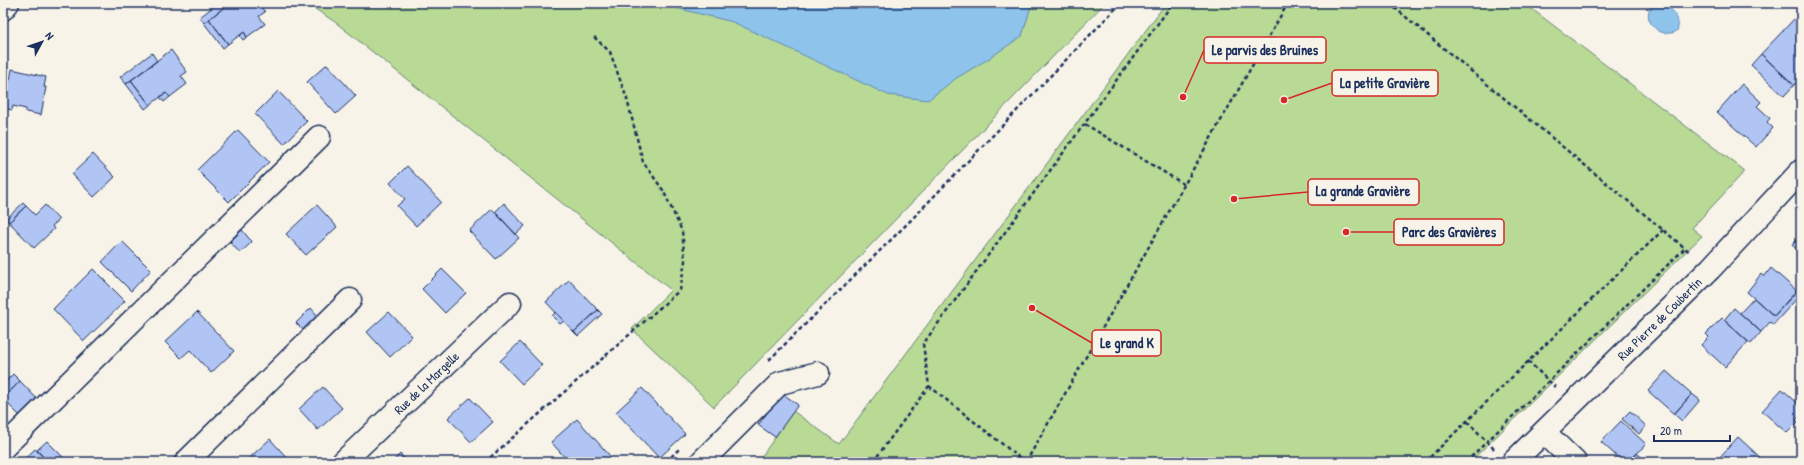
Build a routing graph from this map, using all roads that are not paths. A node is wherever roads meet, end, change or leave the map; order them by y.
1 (8, 3) edge
2 (3, 8) edge
3 (319, 136) dead end
4 (1801, 172) edge
5 (350, 300) dead end
6 (510, 303) dead end
7 (818, 373) dead end
8 (1544, 432) junction
9 (3, 448) edge
10 (1505, 457) edge
11 (186, 462) edge
12 (343, 462) edge
13 (702, 462) edge
14 (1576, 462) edge

1 - 2 street
3 - 9 street
4 - 8 street, Rue Pierre de Coubertin
5 - 11 street
6 - 12 street, Rue de la Margelle
7 - 13 street
8 - 10 street, Rue Pierre de Coubertin
8 - 14 street

